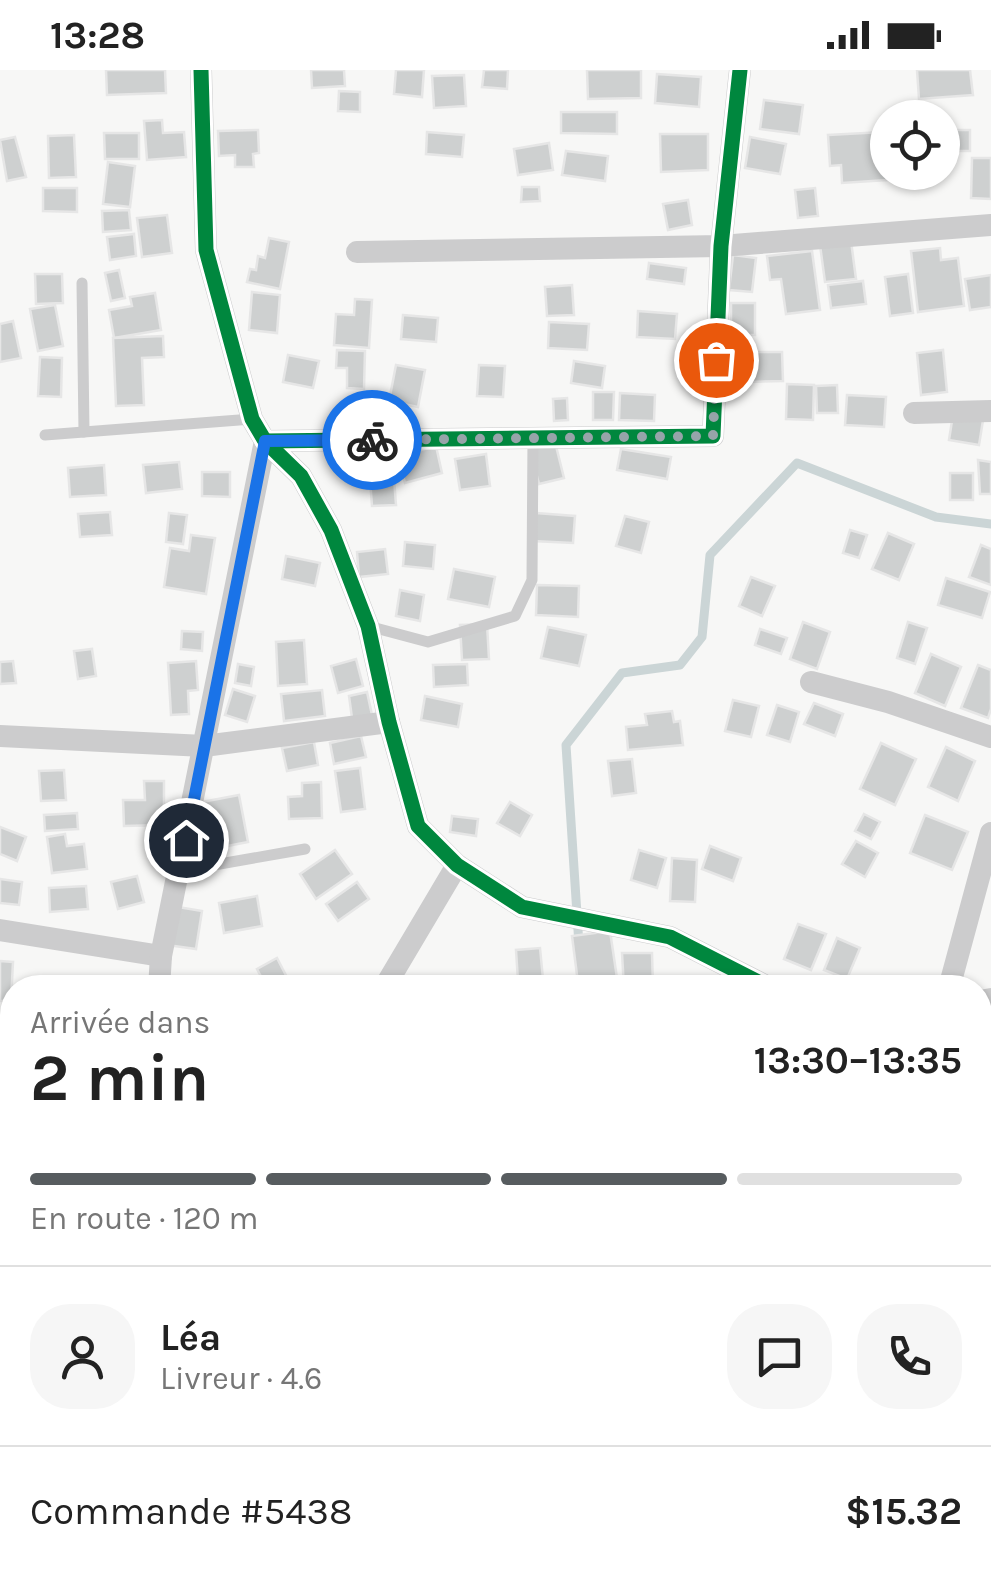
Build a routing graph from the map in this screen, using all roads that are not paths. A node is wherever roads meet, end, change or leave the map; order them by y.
1 (202, 70) edge
2 (740, 70) edge
3 (991, 225) edge
4 (721, 246) junction
5 (357, 252) dead end
6 (82, 283) dead end
7 (991, 411) edge
8 (914, 413) dead end
9 (252, 419) junction
10 (84, 432) junction
11 (44, 435) dead end
12 (533, 438) junction
13 (265, 441) junction
14 (368, 626) junction
15 (811, 682) dead end
16 (389, 722) junction
17 (0, 736) edge
18 (991, 737) edge
19 (204, 746) junction
20 (991, 834) edge
21 (305, 849) dead end
22 (457, 865) junction
23 (180, 871) junction
24 (0, 930) edge
25 (161, 956) junction
26 (160, 975) edge
27 (392, 975) edge
28 (744, 975) edge
29 (953, 975) edge

1 - 9 street
2 - 4 street
3 - 4 street
4 - 5 street
4 - 12 street
6 - 10 lane
7 - 8 street
9 - 10 lane
9 - 13 street
10 - 11 lane
12 - 13 street
12 - 14 lane
13 - 14 street
13 - 19 street
14 - 16 street
15 - 18 street
16 - 19 street
16 - 22 street
17 - 19 street
19 - 23 street
20 - 29 street
21 - 23 lane
22 - 27 street
22 - 28 street
23 - 25 street
24 - 25 street
25 - 26 street

